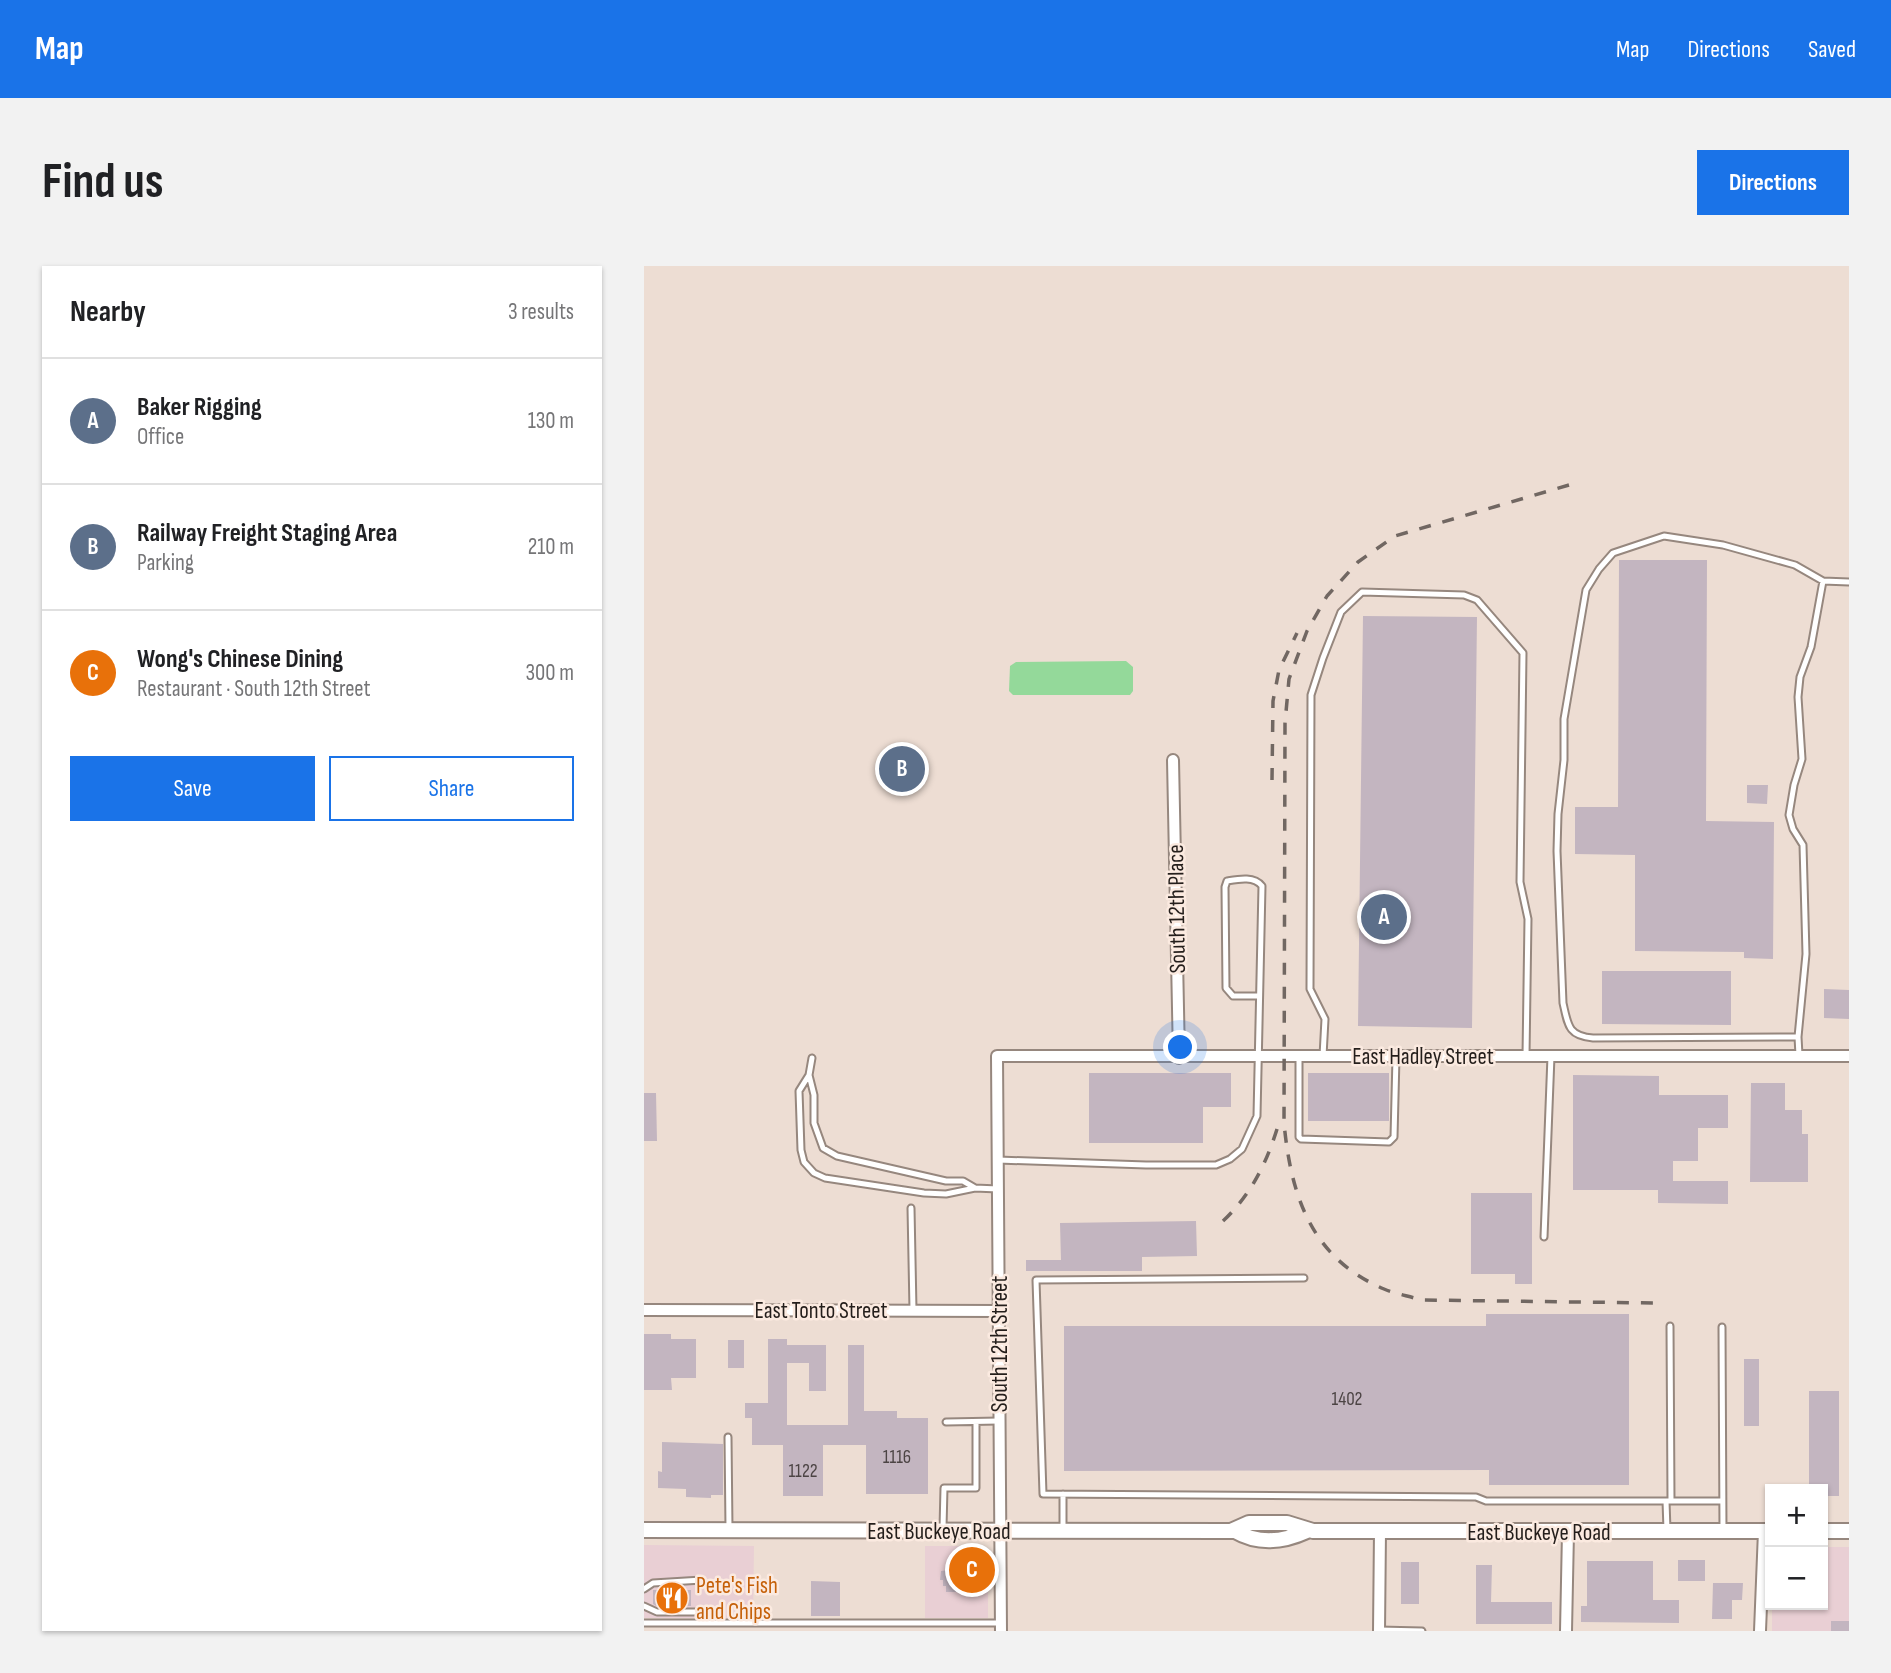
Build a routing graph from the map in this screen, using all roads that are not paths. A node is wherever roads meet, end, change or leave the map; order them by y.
1 (1823, 581) junction
2 (1849, 582) edge
3 (1173, 760) dead end
4 (1259, 996) junction
5 (1798, 1037) junction
6 (997, 1056) joint
7 (1299, 1056) junction
8 (1323, 1056) junction
9 (1396, 1056) junction
10 (1526, 1056) junction
11 (1551, 1056) junction
12 (1799, 1056) junction
13 (1849, 1056) edge
14 (1259, 1057) junction
15 (813, 1058) dead end
16 (1179, 1058) junction
17 (809, 1075) junction
18 (998, 1160) junction
19 (975, 1188) junction
20 (998, 1189) junction
21 (911, 1208) dead end
22 (1544, 1237) dead end
23 (1304, 1278) dead end
24 (644, 1310) edge
25 (912, 1310) junction
26 (999, 1311) junction
27 (1670, 1325) dead end
28 (1722, 1327) dead end
29 (999, 1421) junction
30 (946, 1422) dead end
31 (976, 1422) junction
32 (728, 1437) dead end
33 (1063, 1494) junction
34 (1669, 1501) junction
35 (1722, 1501) junction
36 (644, 1530) edge
37 (729, 1531) junction
38 (943, 1531) junction
39 (1000, 1531) junction
40 (1063, 1531) junction
41 (1380, 1531) junction
42 (1765, 1531) edge
43 (1828, 1531) edge
44 (1849, 1531) edge
45 (1568, 1532) junction
46 (1667, 1532) junction
47 (1723, 1532) junction
48 (1766, 1547) edge
49 (702, 1580) dead end
50 (644, 1589) edge
51 (644, 1606) edge
52 (702, 1612) dead end
53 (644, 1623) edge
54 (1001, 1627) edge
55 (1379, 1630) edge
56 (1422, 1631) edge
57 (1566, 1631) edge
58 (1760, 1631) edge

1 - 2 lane
1 - 5 lane
1 - 5 lane
3 - 16 street, South 12th Place
4 - 4 lane
4 - 14 lane
5 - 12 lane
6 - 16 street, East Hadley Street
6 - 18 street, South 12th Street
7 - 8 street, East Hadley Street
7 - 9 lane
7 - 14 street, East Hadley Street
8 - 9 street, East Hadley Street
8 - 10 lane
9 - 10 street, East Hadley Street
10 - 11 street, East Hadley Street
11 - 12 street, East Hadley Street
11 - 22 lane
12 - 13 street, East Hadley Street
14 - 16 street, East Hadley Street
14 - 18 lane
15 - 17 lane
17 - 19 lane
17 - 19 lane
18 - 20 street, South 12th Street
19 - 20 lane
20 - 26 street, South 12th Street
21 - 25 lane
23 - 33 lane
24 - 25 street, East Tonto Street
25 - 26 street, East Tonto Street
26 - 29 street, South 12th Street
27 - 34 lane
28 - 35 lane
29 - 31 lane
29 - 39 street, South 12th Street
30 - 31 lane
31 - 38 lane
32 - 37 lane
33 - 34 lane
33 - 40 lane
34 - 35 lane
34 - 46 lane
35 - 47 lane
36 - 37 main road, East Buckeye Road
37 - 38 main road, East Buckeye Road
38 - 39 main road, East Buckeye Road
39 - 40 main road, East Buckeye Road
39 - 54 street, South 12th Street
40 - 41 main road, East Buckeye Road
41 - 45 main road, East Buckeye Road
41 - 55 street
42 - 47 main road, East Buckeye Road
43 - 44 main road
45 - 46 main road, East Buckeye Road
45 - 57 street
46 - 47 main road, East Buckeye Road
48 - 58 street
49 - 50 lane
51 - 52 lane
53 - 54 lane
55 - 56 lane

